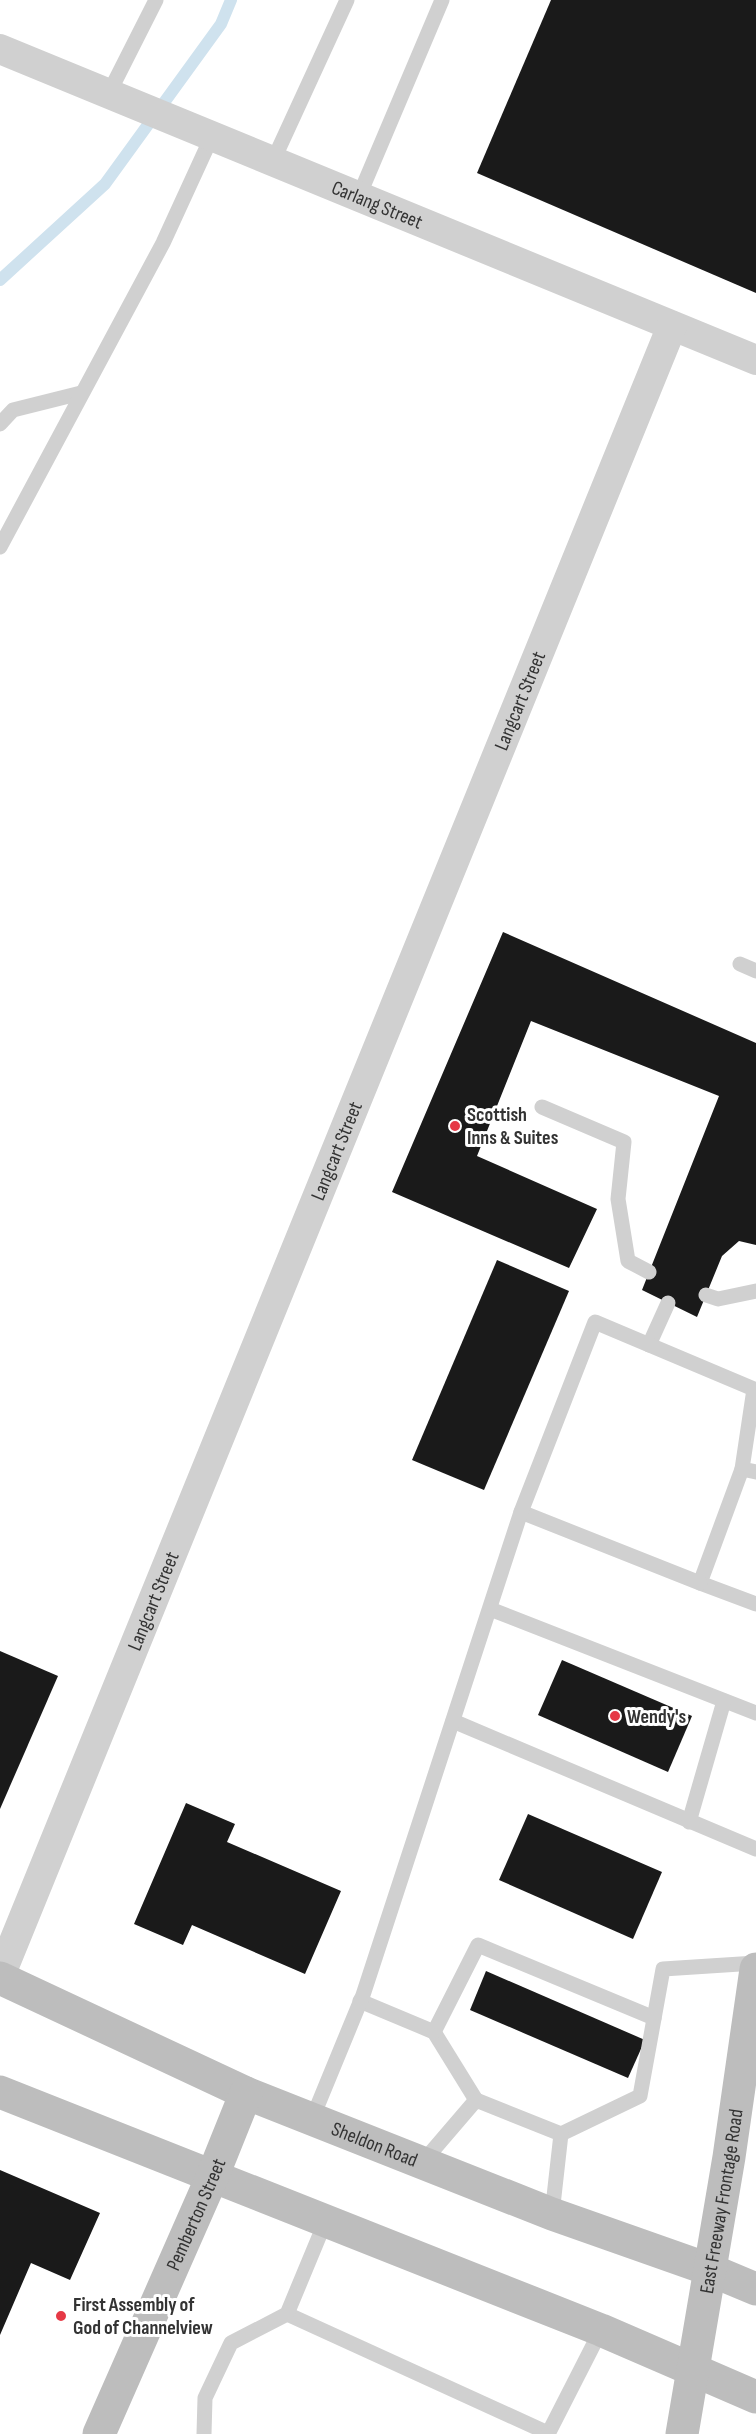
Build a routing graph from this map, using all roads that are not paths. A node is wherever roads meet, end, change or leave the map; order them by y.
1 (156, 0) edge
2 (347, 0) edge
3 (442, 0) edge
4 (0, 49) edge
5 (109, 93) junction
6 (213, 134) junction
7 (273, 160) junction
8 (359, 196) junction
9 (672, 326) junction
10 (756, 360) edge
11 (81, 393) junction
12 (0, 424) edge
13 (0, 547) edge
14 (740, 964) dead end
15 (756, 971) edge
16 (542, 1107) dead end
17 (649, 1272) dead end
18 (756, 1291) edge
19 (706, 1295) dead end
20 (668, 1303) dead end
21 (649, 1345) junction
22 (749, 1471) edge
23 (521, 1512) junction
24 (700, 1583) junction
25 (756, 1604) edge
26 (490, 1609) junction
27 (724, 1701) junction
28 (756, 1713) edge
29 (453, 1721) junction
30 (695, 1824) junction
31 (756, 1850) edge
32 (756, 1963) edge
33 (756, 1969) edge
34 (0, 1977) edge
35 (360, 2001) junction
36 (654, 2018) junction
37 (434, 2032) junction
38 (0, 2092) edge
39 (246, 2093) junction
40 (476, 2100) junction
41 (312, 2119) junction
42 (561, 2134) junction
43 (422, 2163) junction
44 (213, 2175) junction
45 (552, 2214) junction
46 (326, 2220) junction
47 (708, 2269) junction
48 (756, 2289) edge
49 (287, 2314) junction
50 (601, 2330) junction
51 (692, 2369) junction
52 (756, 2397) edge
53 (99, 2434) edge
54 (204, 2434) edge
55 (548, 2434) edge
56 (682, 2434) edge

1 - 5 lane
2 - 7 lane
3 - 8 lane
4 - 5 street, Carlang Street
5 - 6 street, Carlang Street
6 - 7 street, Carlang Street
6 - 11 lane
7 - 8 street, Carlang Street
8 - 9 street, Carlang Street
9 - 10 street, Carlang Street
9 - 34 street, Langcart Street
11 - 12 lane
11 - 13 lane
14 - 15 lane
16 - 17 lane
18 - 19 lane
20 - 21 lane
21 - 22 lane
21 - 23 lane
22 - 24 lane
23 - 24 lane
23 - 26 lane
24 - 25 lane
26 - 27 lane
26 - 29 lane
27 - 28 lane
27 - 30 lane
29 - 30 lane
29 - 35 lane
30 - 31 lane
32 - 36 lane
33 - 47 main road, East Freeway Frontage Road
34 - 39 main road, Sheldon Road
35 - 37 lane
35 - 41 lane
36 - 37 lane
36 - 42 lane
37 - 40 lane
38 - 44 main road
39 - 41 main road, Sheldon Road
39 - 44 main road, Pemberton Street
40 - 42 lane
40 - 43 lane
41 - 43 main road, Sheldon Road
42 - 45 lane
43 - 45 main road, Sheldon Road
44 - 46 main road
44 - 53 main road, Pemberton Street
45 - 47 main road, Sheldon Road
46 - 49 lane
46 - 50 main road
47 - 48 main road, Sheldon Road
47 - 51 main road, East Freeway Frontage Road
49 - 54 lane
49 - 55 lane
50 - 51 main road
50 - 55 lane
51 - 52 main road
51 - 56 main road, East Freeway Frontage Road

